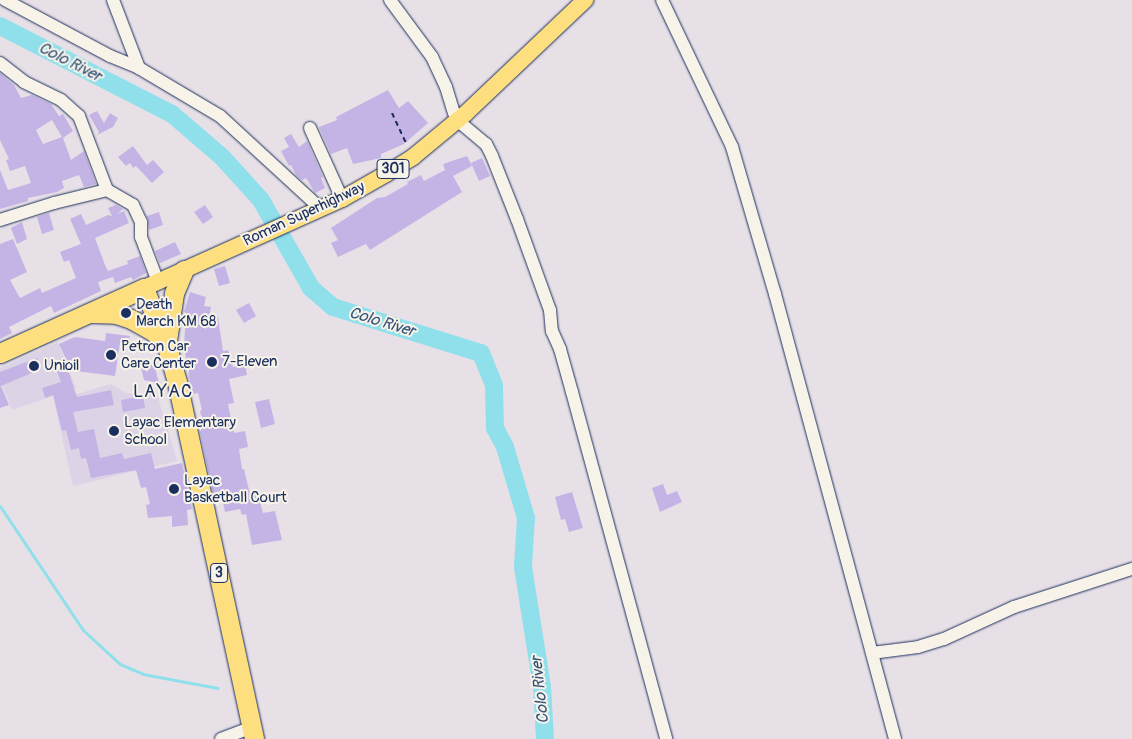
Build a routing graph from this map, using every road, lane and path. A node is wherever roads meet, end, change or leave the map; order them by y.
1 (4, 0) edge
2 (113, 0) edge
3 (390, 0) edge
4 (585, 0) edge
5 (662, 0) edge
6 (0, 63) edge
7 (139, 68) junction
8 (392, 113) dead end
9 (459, 116) junction
10 (310, 128) dead end
11 (413, 157) junction
12 (107, 190) junction
13 (342, 199) junction
14 (316, 209) junction
15 (0, 220) edge
16 (184, 270) junction
17 (151, 285) junction
18 (88, 313) junction
19 (167, 344) junction
20 (0, 353) edge
21 (1132, 569) edge
22 (872, 653) junction
23 (253, 733) edge
24 (221, 739) edge
25 (666, 739) edge
26 (895, 739) edge

1 - 7 street
2 - 7 street
3 - 9 street
4 - 9 main road, Roman Superhighway / 301
5 - 22 street
6 - 12 street
7 - 14 street
8 - 11 path
9 - 11 main road, Roman Superhighway / 301
9 - 25 street
10 - 13 street
11 - 13 main road, Roman Superhighway / 301
12 - 15 street
12 - 17 street
13 - 14 main road, Roman Superhighway / 301
14 - 16 main road, Roman Superhighway / 301
16 - 17 main road, Roman Superhighway / 301
16 - 19 highway
17 - 18 highway
17 - 19 highway, 3
18 - 19 highway
18 - 20 highway
19 - 23 highway, 3
21 - 22 street
22 - 26 street
23 - 24 street

